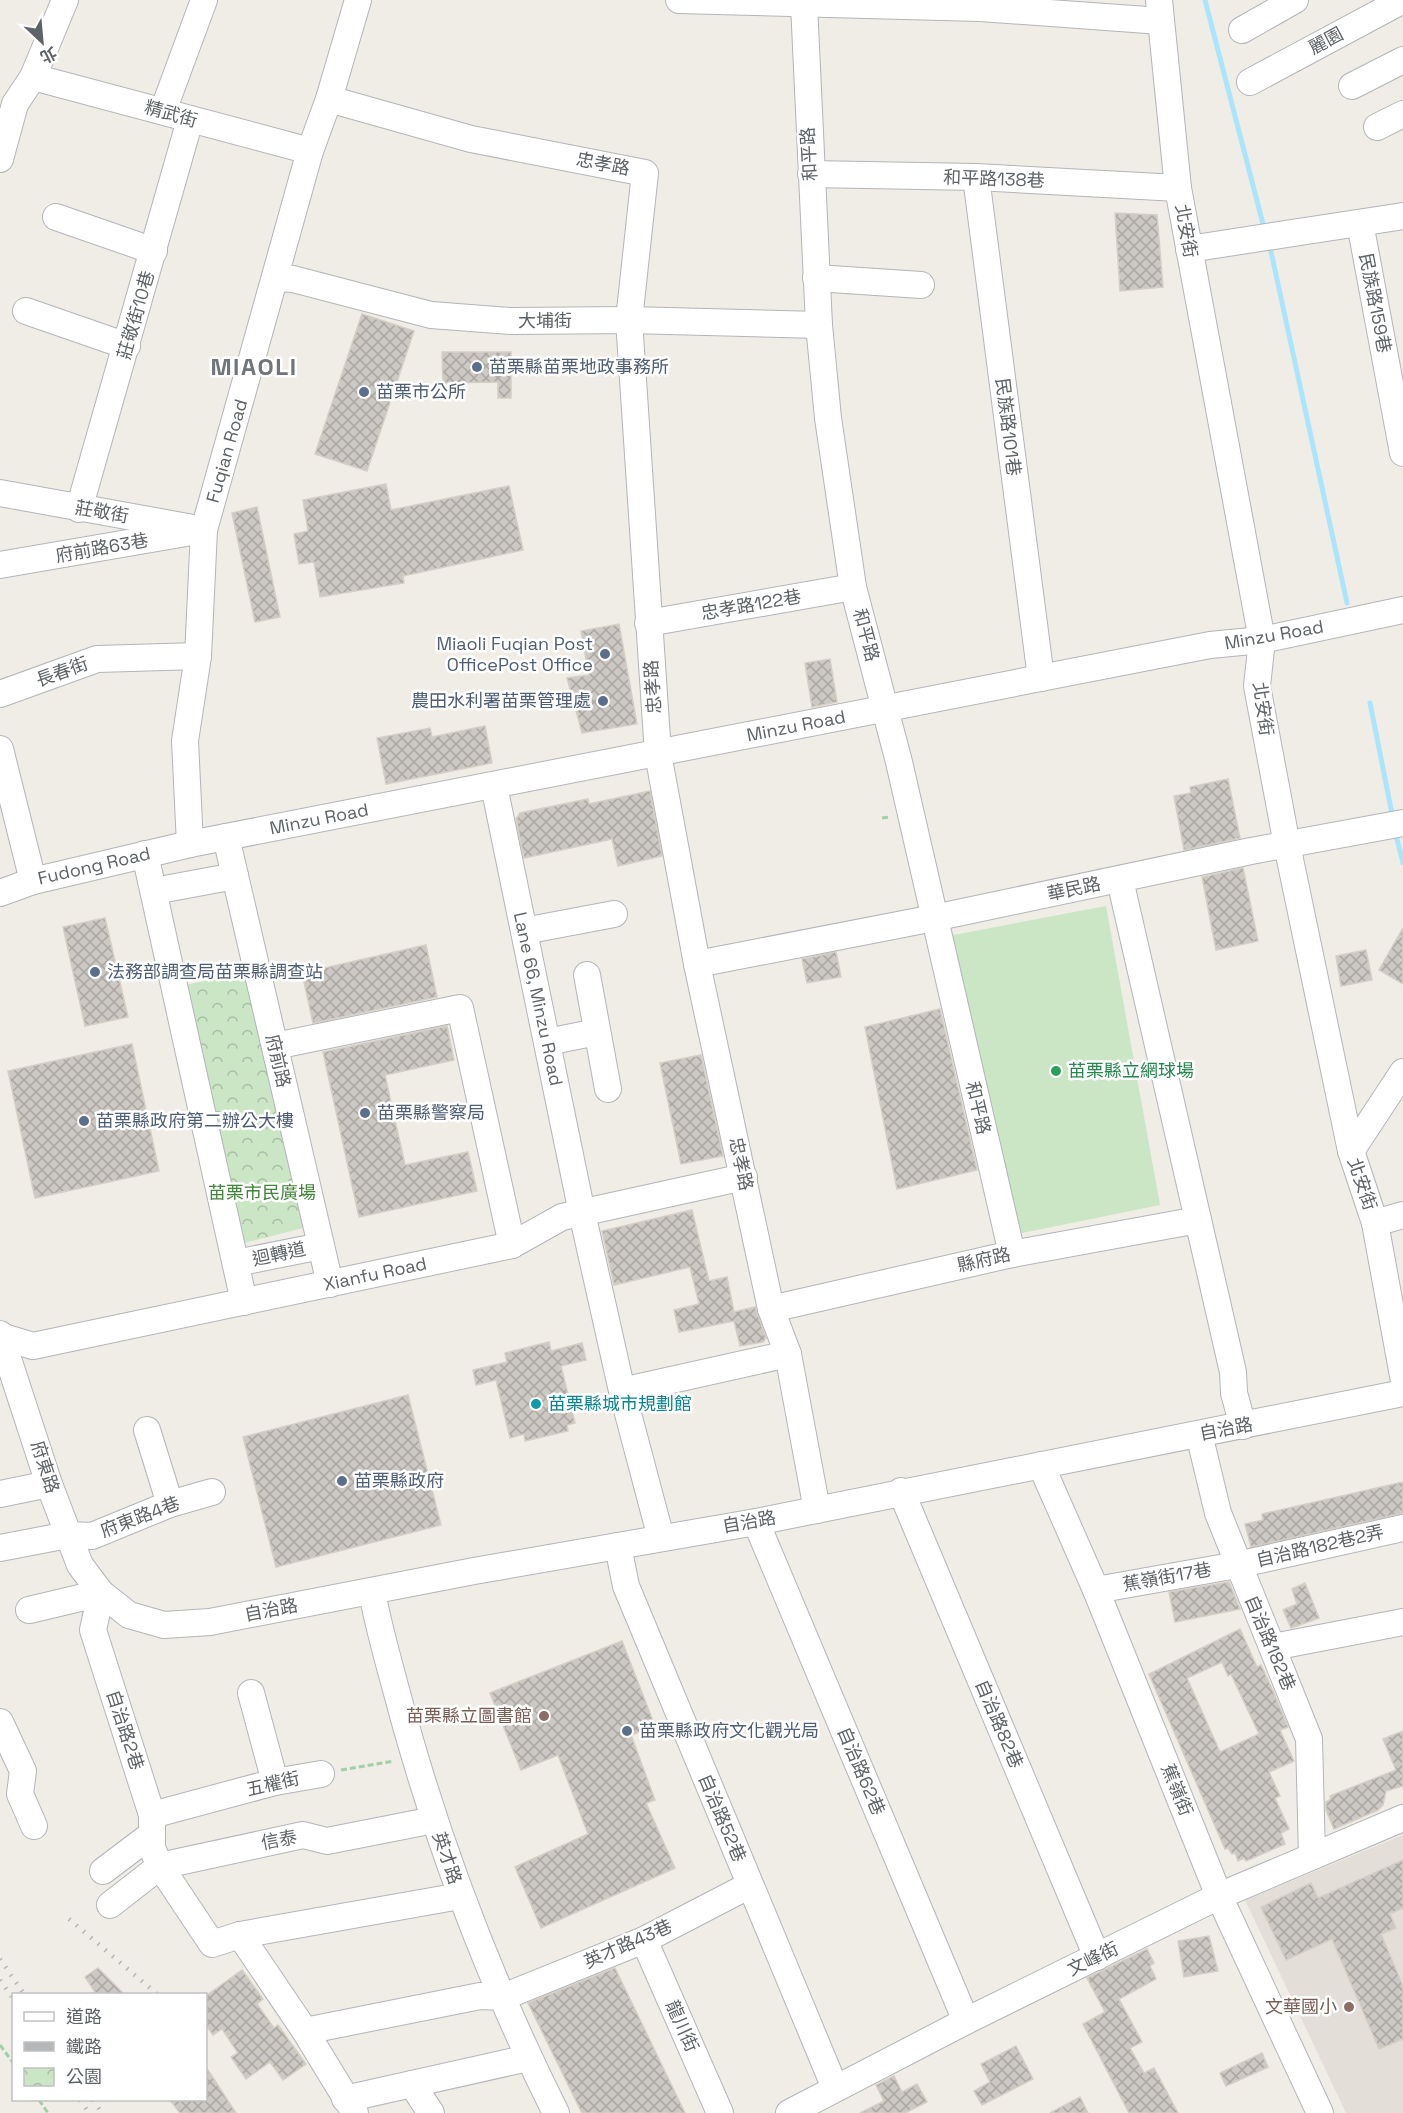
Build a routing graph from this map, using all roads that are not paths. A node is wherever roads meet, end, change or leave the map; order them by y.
1 (65, 0) edge
2 (204, 0) edge
3 (358, 0) edge
4 (680, 0) edge
5 (1295, 0) edge
6 (1402, 0) edge
7 (745, 1) edge
8 (804, 4) junction
9 (980, 4) edge
10 (1160, 11) edge
11 (1242, 30) dead end
12 (1403, 60) edge
13 (33, 77) junction
14 (1250, 82) dead end
15 (1352, 86) dead end
16 (329, 99) junction
17 (7, 101) edge
18 (163, 111) junction
19 (1403, 114) edge
20 (190, 120) junction
21 (1377, 128) dead end
22 (310, 151) junction
23 (0, 159) edge
24 (811, 174) junction
25 (976, 177) junction
26 (1178, 188) junction
27 (1403, 216) edge
28 (56, 217) dead end
29 (1360, 224) junction
30 (1189, 249) junction
31 (154, 251) junction
32 (276, 278) junction
33 (816, 278) junction
34 (921, 285) dead end
35 (26, 311) dead end
36 (629, 320) junction
37 (819, 325) junction
38 (127, 346) junction
39 (1403, 453) edge
40 (0, 493) edge
41 (79, 509) junction
42 (204, 530) junction
43 (0, 565) edge
44 (854, 587) junction
45 (1403, 610) edge
46 (648, 623) junction
47 (1262, 640) junction
48 (198, 656) junction
49 (1041, 678) junction
50 (0, 694) edge
51 (886, 708) junction
52 (0, 749) edge
53 (658, 754) junction
54 (494, 786) junction
55 (1397, 824) edge
56 (226, 837) junction
57 (190, 844) junction
58 (1287, 845) junction
59 (146, 854) junction
60 (235, 876) junction
61 (1120, 880) junction
62 (33, 881) junction
63 (154, 891) junction
64 (0, 893) edge
65 (614, 914) dead end
66 (934, 918) junction
67 (524, 931) junction
68 (697, 964) junction
69 (587, 975) dead end
70 (597, 1032) junction
71 (547, 1042) junction
72 (274, 1046) junction
73 (1403, 1072) edge
74 (608, 1089) dead end
75 (1351, 1151) junction
76 (744, 1177) junction
77 (582, 1213) junction
78 (1403, 1215) edge
79 (1198, 1221) junction
80 (1375, 1223) junction
81 (512, 1245) junction
82 (321, 1246) junction
83 (1012, 1254) junction
84 (236, 1263) junction
85 (330, 1284) junction
86 (244, 1302) junction
87 (771, 1309) junction
88 (0, 1336) edge
89 (788, 1354) junction
90 (1403, 1376) edge
91 (622, 1392) junction
92 (1403, 1393) edge
93 (1243, 1426) junction
94 (147, 1430) dead end
95 (1200, 1434) junction
96 (1041, 1465) junction
97 (49, 1484) junction
98 (901, 1491) junction
99 (212, 1492) dead end
100 (0, 1494) edge
101 (170, 1504) junction
102 (817, 1510) junction
103 (756, 1522) junction
104 (1403, 1528) edge
105 (68, 1535) junction
106 (661, 1538) junction
107 (618, 1546) junction
108 (0, 1548) edge
109 (1237, 1565) junction
110 (1096, 1590) junction
111 (372, 1592) junction
112 (101, 1593) junction
113 (29, 1610) dead end
114 (1403, 1622) edge
115 (1273, 1647) junction
116 (251, 1693) dead end
117 (0, 1722) edge
118 (321, 1774) road end
119 (275, 1782) junction
120 (1403, 1818) edge
121 (434, 1820) junction
122 (152, 1824) junction
123 (34, 1826) dead end
124 (1312, 1856) junction
125 (160, 1866) junction
126 (103, 1871) dead end
127 (750, 1885) junction
128 (460, 1896) junction
129 (1219, 1896) junction
130 (110, 1905) dead end
131 (240, 1935) junction
132 (644, 1940) junction
133 (1097, 1957) junction
134 (503, 1997) junction
135 (966, 2021) junction
136 (305, 2031) junction
137 (528, 2058) junction
138 (412, 2084) junction
139 (835, 2088) junction
140 (350, 2106) edge
141 (431, 2113) edge
142 (556, 2113) edge
143 (720, 2113) edge
144 (789, 2113) edge
145 (1320, 2113) edge

1 - 13 street
2 - 18 street
3 - 16 street, Fuqian Road
4 - 7 street
5 - 11 street
6 - 14 street, 麗園
7 - 8 street
8 - 9 street
8 - 24 street, 和平路
9 - 10 street
10 - 26 street, 北安街
12 - 15 street
13 - 17 street
13 - 18 street, 精武街
16 - 22 street, Fuqian Road
16 - 36 street, 忠孝路
17 - 23 street
18 - 20 street, 精武街
19 - 21 street
20 - 22 street, 精武街
20 - 31 street, 莊敬街10巷
22 - 32 street, Fuqian Road
24 - 25 street, 和平路138巷
24 - 33 street, 和平路
25 - 26 street, 和平路138巷
25 - 49 street, 民族路101巷
26 - 30 street, 北安街
27 - 29 street
28 - 31 street
29 - 30 street
29 - 39 street, 民族路159巷
30 - 47 street, 北安街
31 - 38 street, 莊敬街10巷
32 - 36 street, 大埔街
32 - 42 street, Fuqian Road
33 - 34 street
33 - 37 street, 和平路
35 - 38 street
36 - 37 street, 大埔街
36 - 46 street, 忠孝路
37 - 44 street, 和平路
38 - 41 street, 莊敬街10巷
40 - 41 street, 莊敬街
41 - 42 street, 莊敬街
42 - 43 street, 府前路63巷
42 - 48 street, Fuqian Road
44 - 46 street, 忠孝路122巷
44 - 51 street, 和平路
45 - 47 street, Minzu Road
46 - 53 street, 忠孝路
47 - 49 street, Minzu Road
47 - 58 street, 北安街
48 - 50 street, 長春街
48 - 57 street, Fuqian Road
49 - 51 street, Minzu Road
51 - 53 street, Minzu Road
51 - 66 street, 和平路
52 - 62 street
53 - 54 street, Minzu Road
53 - 68 street, 忠孝路
54 - 56 street, Minzu Road
54 - 67 street, Lane 66, Minzu Road
55 - 58 street, 華民路
56 - 57 street, Minzu Road
56 - 60 street, 府前路
57 - 59 street, Fudong Road
58 - 61 street, 華民路
58 - 75 street, 北安街
59 - 62 street, Fudong Road
59 - 63 street
60 - 63 street
60 - 72 street, 府前路
61 - 66 street, 華民路
61 - 79 street
62 - 64 street, Fudong Road
63 - 84 street
65 - 67 street
66 - 68 street, 華民路
66 - 83 street, 和平路
67 - 71 street, Lane 66, Minzu Road
68 - 76 street, 忠孝路
69 - 70 street
70 - 71 street
70 - 74 street
71 - 77 street, Lane 66, Minzu Road
72 - 81 street
72 - 82 street, 府前路
73 - 75 street
75 - 80 street, 北安街
76 - 77 street, Xianfu Road
76 - 87 street, 忠孝路
77 - 81 street, Xianfu Road
77 - 91 street, Lane 66, Minzu Road
78 - 80 street
79 - 83 street, 縣府路
79 - 93 street
80 - 90 street, 北安街
81 - 85 street, Xianfu Road
82 - 84 street, 迴轉道
82 - 85 street, 府前路
83 - 87 street, 縣府路
84 - 86 street
85 - 86 street, Xianfu Road
86 - 88 street, Xianfu Road
87 - 89 street, 忠孝路
88 - 97 street, 府東路
89 - 91 street
89 - 102 street, 忠孝路
91 - 106 street, Lane 66, Minzu Road
92 - 93 street, 自治路
93 - 95 street, 自治路
94 - 101 street
95 - 96 street, 自治路
95 - 109 street, 自治路182巷
96 - 98 street, 自治路
96 - 110 street, 蕉嶺街
97 - 100 street
97 - 105 street, 府東路
98 - 102 street, 自治路
98 - 133 street, 自治路82巷
99 - 101 street, 府東路4巷
101 - 105 street, 府東路4巷
102 - 103 street, 自治路
103 - 106 street, 自治路
103 - 135 street, 自治路62巷
104 - 109 street, 自治路182巷2弄
105 - 108 street, 府東路4巷
105 - 112 street, 府東路
106 - 107 street, 自治路
107 - 111 street, 自治路
107 - 127 street, 自治路52巷
109 - 110 street, 蕉嶺街17巷
109 - 115 street, 自治路182巷
110 - 129 street, 蕉嶺街
111 - 112 street, 自治路
111 - 121 street, 英才路
112 - 113 street
112 - 122 street, 自治路2巷
114 - 115 street
115 - 124 street, 自治路182巷
116 - 119 street
117 - 123 street
118 - 119 street, 五權街
119 - 122 street, 五權街
120 - 124 street, 文峰街
121 - 125 street, 信泰
121 - 128 street, 英才路
122 - 125 street, 自治路2巷
122 - 126 street
124 - 129 street, 文峰街
125 - 130 street
125 - 131 street, 自治路2巷
127 - 132 street, 英才路43巷
127 - 139 street, 自治路52巷
128 - 131 street
128 - 134 street, 英才路
129 - 133 street, 文峰街
129 - 145 street, 蕉嶺街
131 - 136 street
132 - 134 street, 英才路43巷
132 - 143 street, 龍川街
133 - 135 street, 文峰街
134 - 136 street
134 - 137 street, 英才路
135 - 139 street, 文峰街
136 - 140 street
137 - 138 street
137 - 142 street, 英才路
138 - 140 street
138 - 141 street
139 - 144 street, 文峰街

